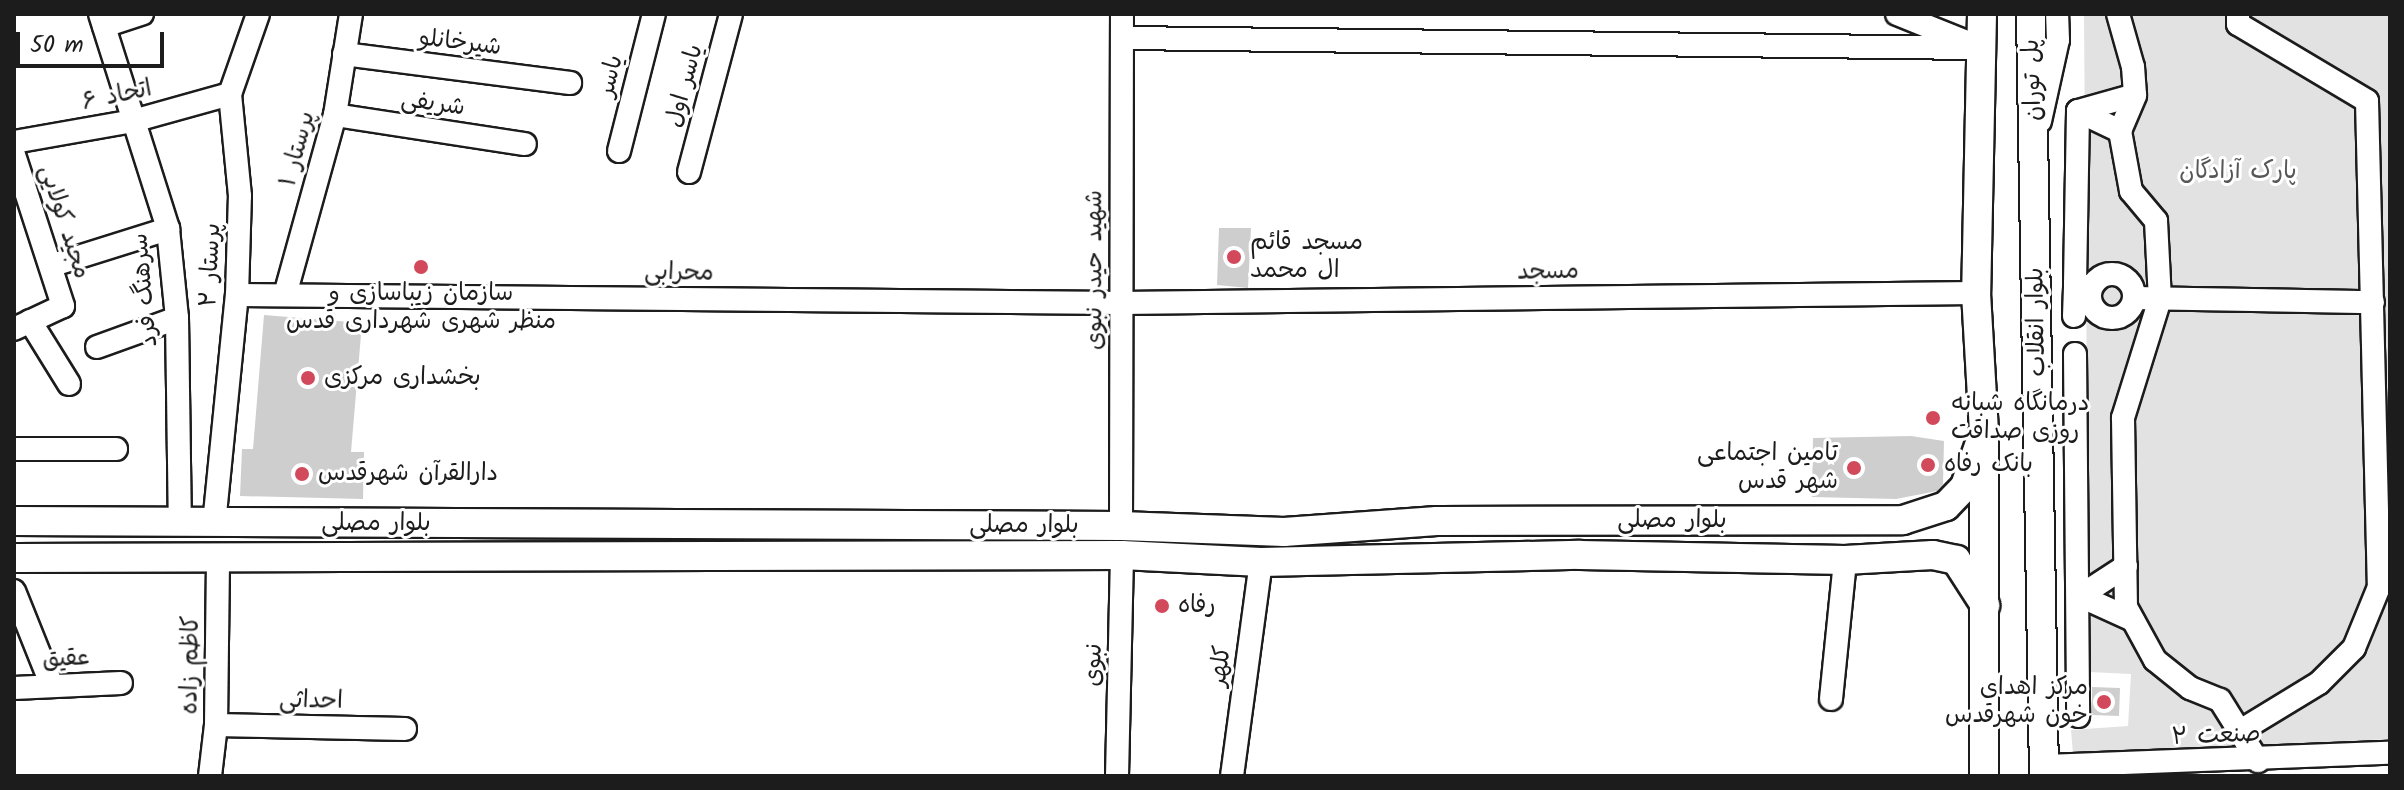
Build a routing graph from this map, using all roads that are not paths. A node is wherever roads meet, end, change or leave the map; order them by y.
1 (142, 14) edge
2 (258, 14) edge
3 (351, 14) edge
4 (654, 14) edge
5 (731, 14) edge
6 (1122, 14) edge
7 (1897, 14) edge
8 (1982, 14) edge
9 (2031, 14) edge
10 (2057, 14) edge
11 (2118, 14) edge
12 (2238, 14) edge
13 (102, 20) edge
14 (1122, 38) junction
15 (1981, 48) junction
16 (344, 54) junction
17 (570, 83) dead end
18 (230, 94) junction
19 (2135, 95) junction
20 (2078, 111) junction
21 (335, 115) junction
22 (133, 121) junction
23 (2120, 131) junction
24 (14, 142) edge
25 (525, 144) dead end
26 (2035, 146) junction
27 (619, 151) dead end
28 (14, 155) edge
29 (689, 172) dead end
30 (168, 229) junction
31 (53, 265) junction
32 (2084, 285) junction
33 (1976, 293) junction
34 (237, 295) junction
35 (285, 295) junction
36 (2134, 298) junction
37 (2160, 299) junction
38 (2373, 302) junction
39 (1120, 303) junction
40 (2074, 316) dead end
41 (177, 318) junction
42 (22, 325) edge
43 (97, 347) dead end
44 (2075, 354) dead end
45 (69, 384) dead end
46 (1984, 431) junction
47 (14, 449) edge
48 (116, 449) dead end
49 (14, 521) edge
50 (180, 522) junction
51 (214, 524) junction
52 (1121, 526) junction
53 (218, 555) junction
54 (1122, 555) junction
55 (14, 558) edge
56 (1845, 560) junction
57 (1261, 562) junction
58 (2126, 566) junction
59 (14, 591) edge
60 (2080, 596) junction
61 (1985, 605) junction
62 (2133, 620) junction
63 (121, 683) dead end
64 (52, 686) junction
65 (14, 688) edge
66 (1831, 699) dead end
67 (2078, 716) dead end
68 (216, 725) junction
69 (405, 729) dead end
70 (2240, 731) junction
71 (2390, 753) edge
72 (2258, 761) junction
73 (2044, 771) edge
74 (210, 776) edge
75 (1117, 776) edge
76 (1232, 776) edge
77 (1984, 776) edge

1 - 13 street
2 - 18 street, پرستار ۲
3 - 16 street, پرستار ۱
4 - 27 street, یاسر
5 - 29 street, یاسر اول
6 - 14 street, شهید حیدر نبوی
7 - 15 street
8 - 15 main road
9 - 26 main road, پل توران
10 - 26 street, بلوار انقلاب
11 - 19 street
12 - 38 street
13 - 22 street, سرهنگ فرد
14 - 15 street
14 - 39 street, شهید حیدر نبوی
15 - 33 main road
16 - 17 street, شیرخانلو
16 - 21 street, پرستار ۱
18 - 22 street, اتحاد ۶
18 - 34 street, پرستار ۲
19 - 20 street
19 - 23 street
20 - 23 street
20 - 32 street
21 - 25 street, شریفی
21 - 35 street, پرستار ۱
22 - 24 street, اتحاد ۶
22 - 30 street, سرهنگ فرد
23 - 37 street
26 - 73 main road, بلوار انقلاب
28 - 31 street, مجید کولایی
30 - 31 street
30 - 41 street, سرهنگ فرد
31 - 42 street, مجید کولایی
32 - 36 street
32 - 36 street
32 - 40 street
33 - 39 street, مسجد
33 - 46 main road
34 - 35 street, محرابی
34 - 51 street, پرستار ۲
35 - 39 street, محرابی
36 - 37 street
37 - 38 street
37 - 58 street
38 - 70 street
39 - 52 street, شهید حیدر نبوی
41 - 43 street
41 - 50 street, سرهنگ فرد
42 - 45 street
44 - 60 street
46 - 52 main road, بلوار مصلی
46 - 61 main road
47 - 48 street
49 - 50 main road, بلوار مصلی
50 - 51 main road, بلوار مصلی
51 - 52 main road, بلوار مصلی
51 - 53 main road
52 - 54 main road
53 - 54 main road, بلوار مصلی
53 - 55 main road, بلوار مصلی
53 - 68 street, کاظم زاده
54 - 57 main road, بلوار مصلی
54 - 75 street, نبوی
56 - 57 main road, بلوار مصلی
56 - 61 main road, بلوار مصلی
56 - 66 street
57 - 76 street, کلهر
58 - 60 street
58 - 62 street
59 - 64 street
60 - 62 street
60 - 67 street
61 - 77 main road
62 - 70 street
63 - 64 street, عقیق
64 - 65 street, عقیق
68 - 69 street, احداثی
68 - 74 street, کاظم زاده
70 - 72 street
71 - 72 street, صنعت ۲
72 - 73 street, صنعت ۲

